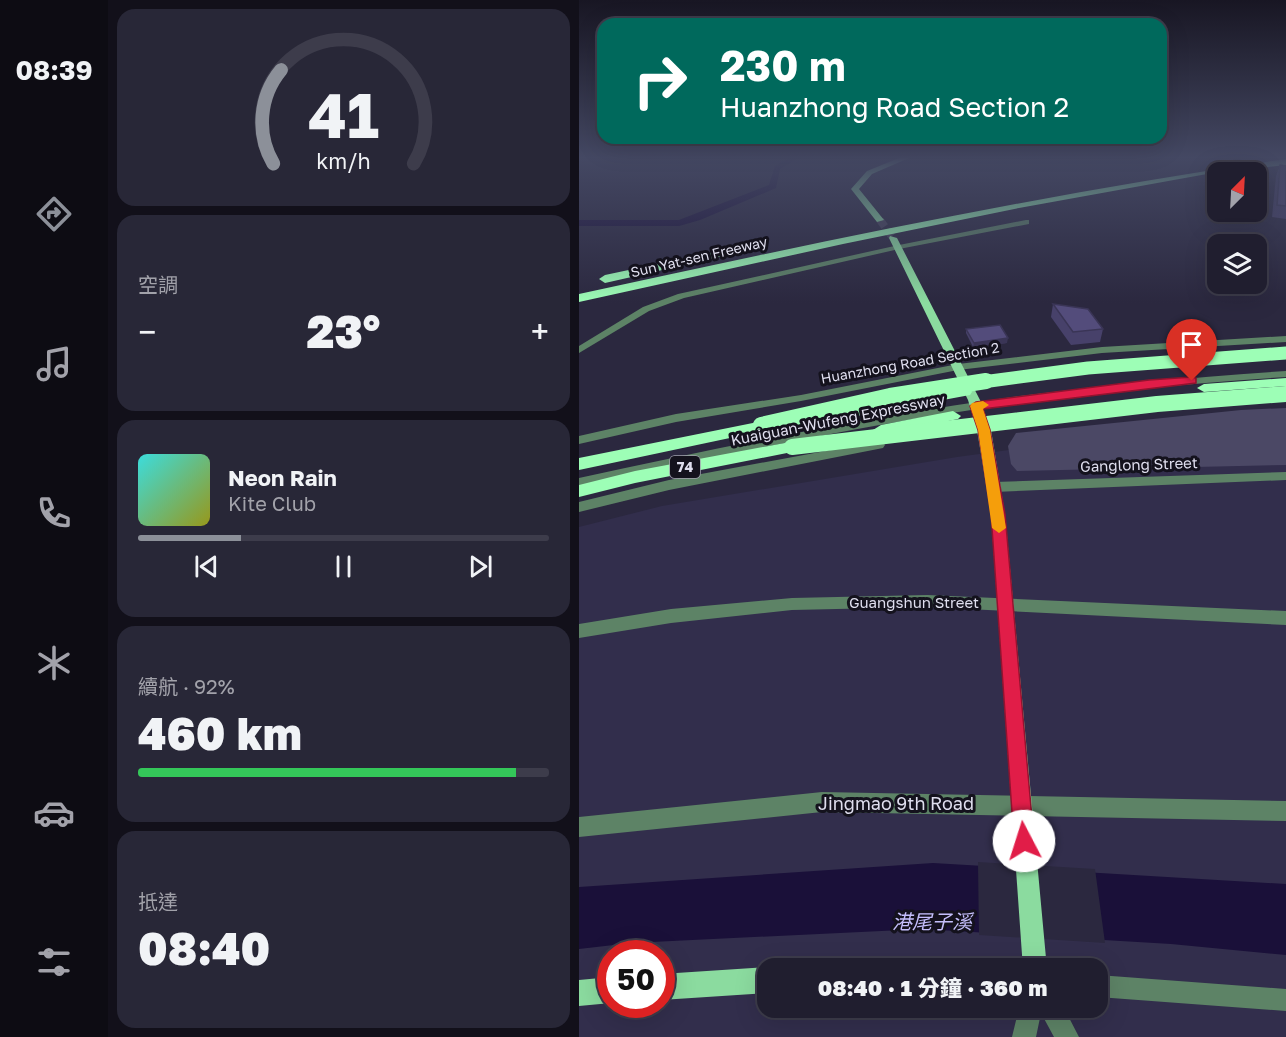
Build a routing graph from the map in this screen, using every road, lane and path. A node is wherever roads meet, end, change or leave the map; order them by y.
1 (871, 206) edge
2 (966, 206) edge
3 (1015, 206) edge
4 (899, 217) dead end
5 (884, 220) joint
6 (1026, 222) dead end
7 (865, 224) dead end
8 (896, 243) junction
9 (753, 247) dead end
10 (590, 283) dead end
11 (579, 298) edge
12 (1286, 339) edge
13 (579, 350) edge
14 (1286, 353) edge
15 (1286, 360) edge
16 (958, 367) junction
17 (1286, 372) edge
18 (1286, 382) edge
19 (1286, 394) edge
20 (1286, 399) edge
21 (975, 403) junction
22 (761, 425) junction
23 (984, 430) junction
24 (579, 440) edge
25 (792, 447) junction
26 (579, 464) edge
27 (579, 476) edge
28 (1286, 476) edge
29 (579, 483) edge
30 (994, 487) junction
31 (579, 491) edge
32 (579, 507) edge
33 (1004, 604) junction
34 (1286, 618) edge
35 (579, 631) edge
36 (1020, 804) junction
37 (1286, 811) edge
38 (579, 827) edge
39 (1034, 958) edge
40 (757, 981) edge
41 (675, 986) edge
42 (1108, 987) edge
43 (597, 991) edge
44 (579, 993) edge
45 (1286, 1000) edge
46 (1029, 1018) edge
47 (1057, 1018) edge
48 (1024, 1037) edge
49 (1067, 1037) edge

1 - 5 main road
2 - 4 highway
3 - 11 highway, Sun Yat-sen Freeway
5 - 7 highway
6 - 8 street
8 - 13 street
8 - 16 main road
9 - 10 highway, Sun Yat-sen Freeway
12 - 16 street, Huanzhong Road Section 2
14 - 22 highway, bridge
15 - 22 highway, Kuaiguan-Wufeng Expressway / 74, bridge
16 - 21 main road
16 - 24 street, Huanzhong Road Section 2
17 - 21 street
18 - 25 highway, Kuaiguan-Wufeng Expressway / 74, bridge
19 - 25 highway, bridge
20 - 23 street
21 - 23 main road
21 - 27 street
21 - 29 street
22 - 26 highway, Kuaiguan-Wufeng Expressway / 74
23 - 30 main road
23 - 32 street
25 - 31 highway, Kuaiguan-Wufeng Expressway / 74
28 - 30 street, Ganglong Street
30 - 33 main road
33 - 34 street, Guangshun Street
33 - 35 street, Guangshun Street
33 - 36 main road
36 - 37 street, Jingmao 9th Road
36 - 38 street, Jingmao 9th Road
36 - 39 main road
40 - 41 main road
42 - 45 street
43 - 44 main road
46 - 48 street
47 - 49 street

